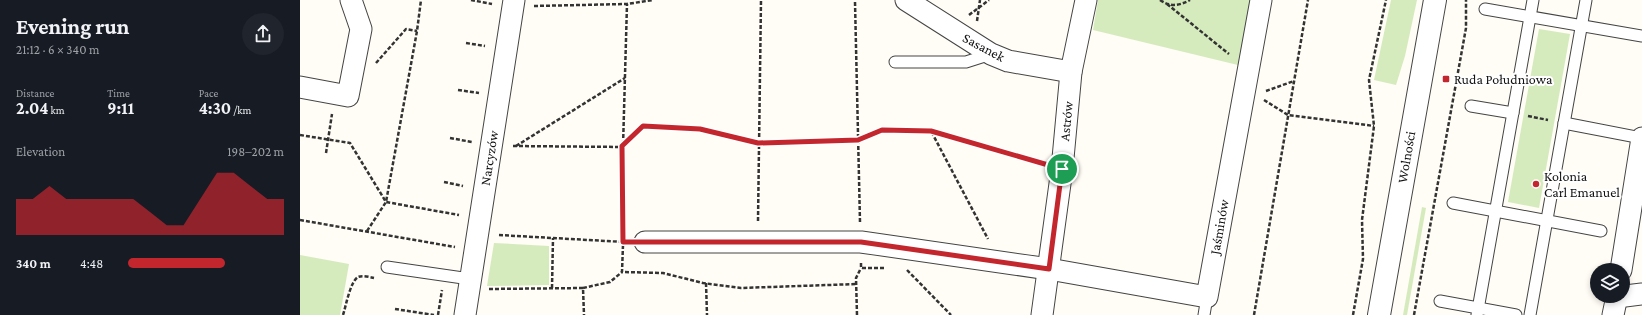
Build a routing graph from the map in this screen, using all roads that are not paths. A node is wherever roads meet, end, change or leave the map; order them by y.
1 (351, 0) edge
2 (906, 0) edge
3 (1086, 0) edge
4 (1261, 0) edge
5 (1435, 0) edge
6 (1533, 0) edge
7 (1586, 0) edge
8 (513, 4) edge
9 (1485, 9) dead end
10 (1530, 17) junction
11 (1582, 26) junction
12 (1642, 36) edge
13 (991, 54) junction
14 (895, 62) dead end
15 (1072, 72) junction
16 (300, 87) edge
17 (1471, 106) dead end
18 (1513, 113) junction
19 (1564, 124) junction
20 (1642, 138) edge
21 (1453, 203) dead end
22 (1495, 211) junction
23 (1547, 221) junction
24 (1601, 231) dead end
25 (644, 242) road end
26 (1622, 263) edge
27 (387, 266) road end
28 (1049, 269) junction
29 (477, 284) junction
30 (1642, 294) edge
31 (1630, 298) edge
32 (1440, 301) dead end
33 (1205, 306) edge
34 (1477, 312) edge
35 (464, 315) edge
36 (1042, 315) edge
37 (1379, 315) edge
38 (1516, 315) edge
39 (1530, 315) edge

1 - 16 street
2 - 13 street, Sasanek
3 - 15 street, Astrów
4 - 33 street, Jaśminów
5 - 37 street, Wolności
6 - 10 lane
7 - 11 lane
8 - 29 street, Narcyzów
9 - 10 lane
10 - 11 lane
10 - 18 lane
11 - 12 lane
11 - 19 lane
13 - 14 lane
13 - 15 street, Sasanek
15 - 28 street, Astrów
17 - 18 lane
18 - 22 lane
19 - 20 lane
19 - 23 lane
20 - 26 street
21 - 22 lane
22 - 23 lane
22 - 34 lane
23 - 24 lane
23 - 39 lane
25 - 28 street, Jaśminów
27 - 29 lane
28 - 33 street, Jaśminów
28 - 36 street, Astrów
29 - 35 street, Narcyzów
30 - 31 street
32 - 34 lane
34 - 38 lane

